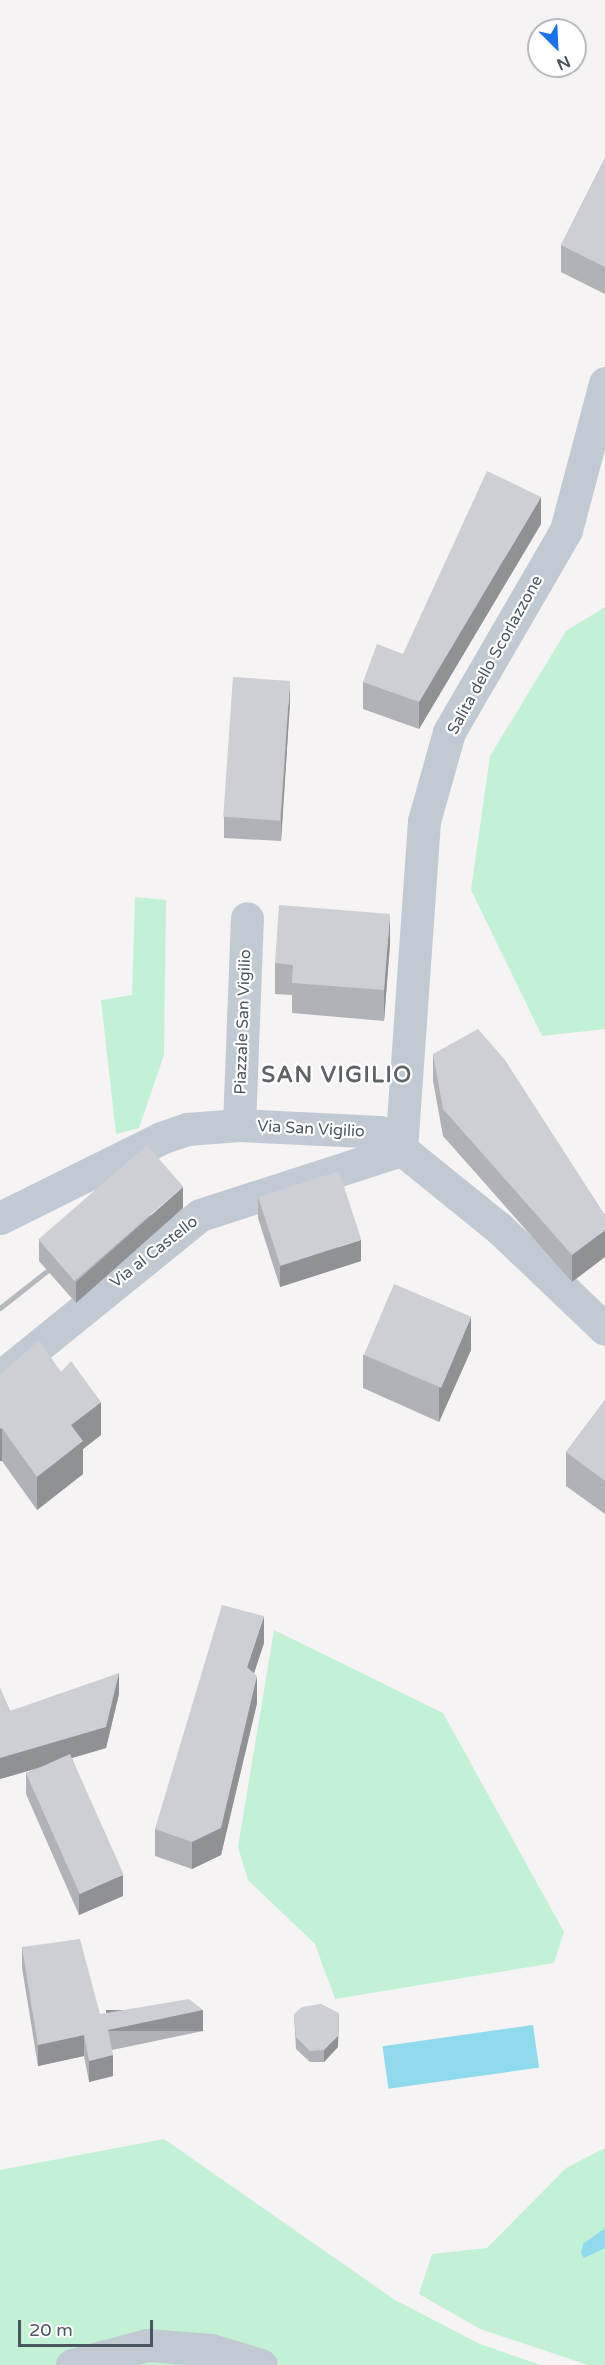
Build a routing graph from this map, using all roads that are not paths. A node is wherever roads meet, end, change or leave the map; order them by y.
1 (605, 382) edge
2 (247, 918) dead end
3 (239, 1125) junction
4 (401, 1150) junction
5 (0, 1218) edge
6 (605, 1329) edge
7 (0, 1377) edge
8 (72, 2365) edge
9 (261, 2365) edge

1 - 4 street, Salita dello Scorlazzone
2 - 3 street, Piazzale San Vigilio
3 - 4 street, Via San Vigilio
3 - 5 street, Via San Vigilio
4 - 6 street, Via San Vigilio
4 - 7 street, Via al Castello
8 - 9 street

